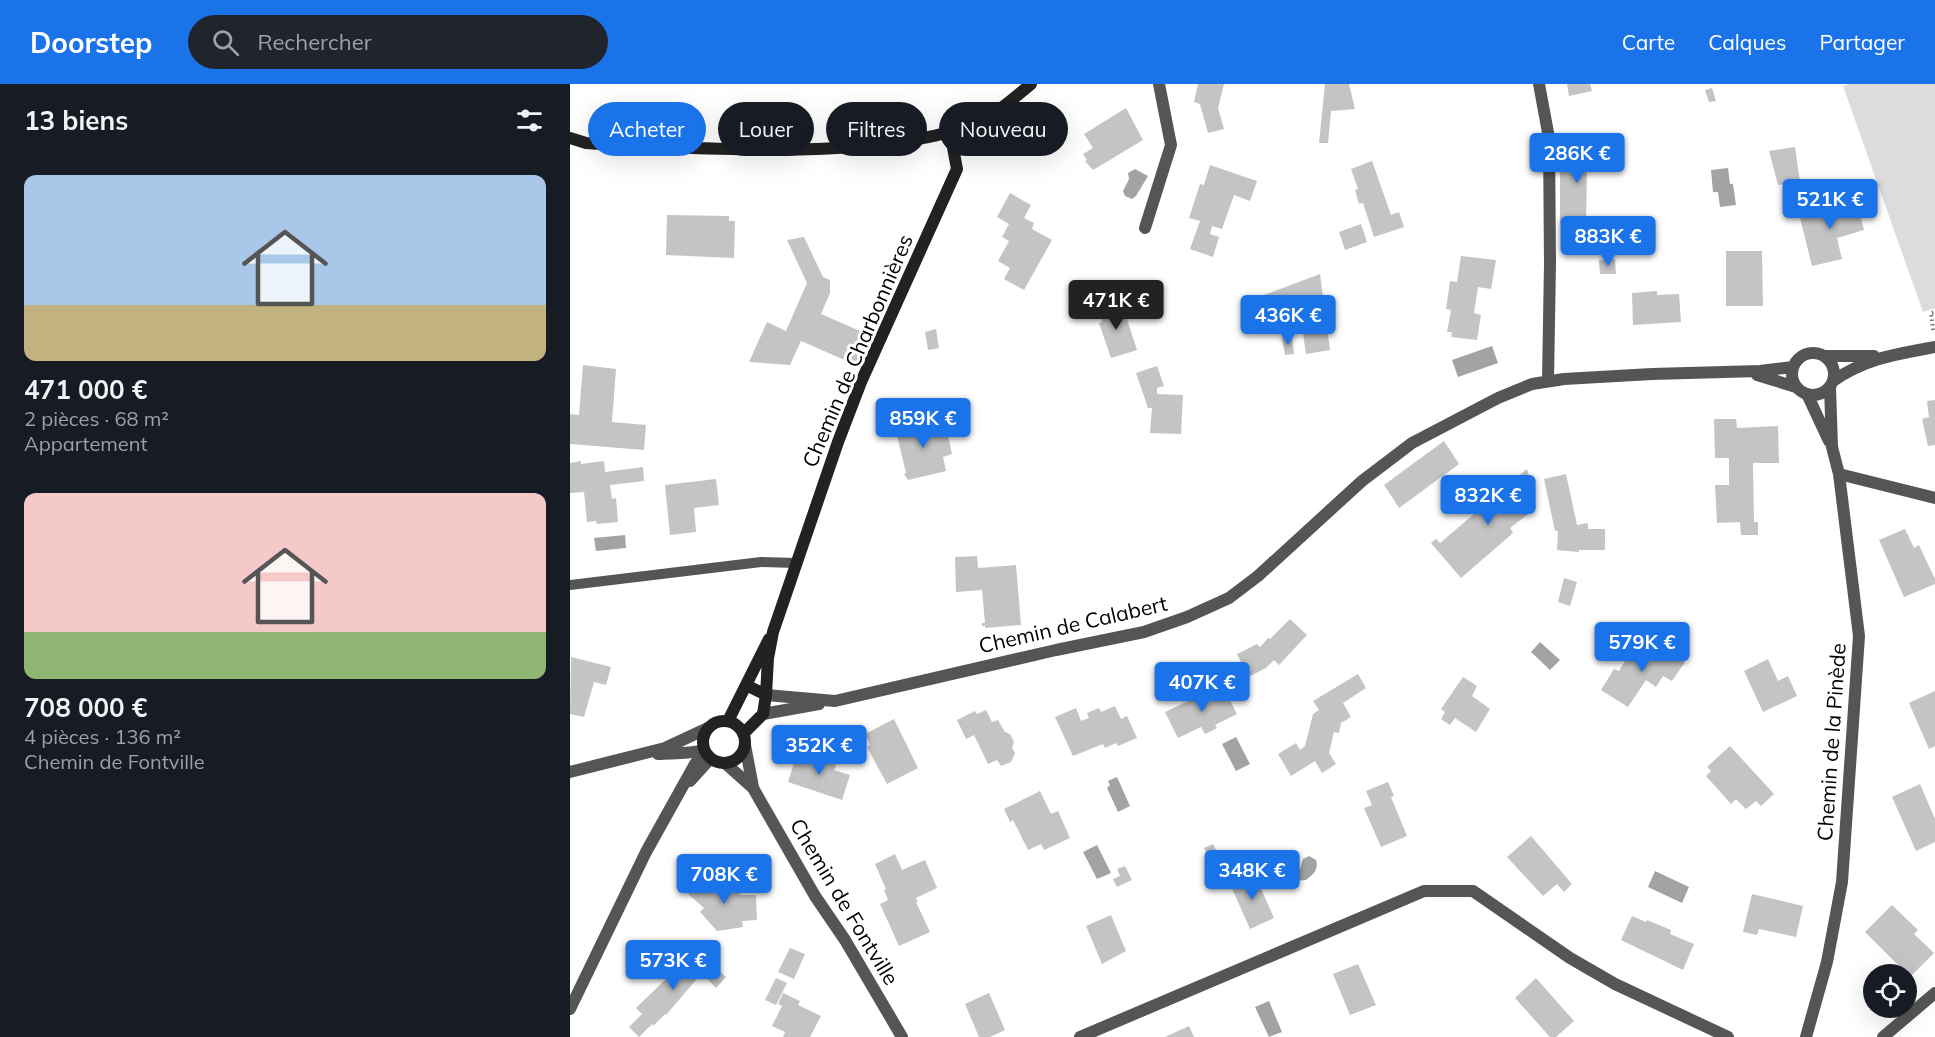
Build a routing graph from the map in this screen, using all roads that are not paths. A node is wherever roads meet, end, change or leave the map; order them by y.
1 (1031, 84) edge
2 (1159, 84) edge
3 (1539, 84) edge
4 (1006, 102) edge
5 (939, 135) edge
6 (570, 138) edge
7 (955, 156) edge
8 (1145, 228) dead end
9 (1935, 347) edge
10 (1824, 356) junction
11 (1890, 356) junction
12 (1794, 367) junction
13 (1743, 371) junction
14 (1548, 380) junction
15 (1832, 384) junction
16 (1801, 391) junction
17 (1832, 447) junction
18 (1839, 474) junction
19 (1935, 498) edge
20 (796, 563) junction
21 (570, 585) edge
22 (773, 632) junction
23 (746, 685) junction
24 (766, 695) junction
25 (835, 700) junction
26 (763, 714) junction
27 (728, 721) junction
28 (708, 728) junction
29 (744, 739) junction
30 (706, 754) junction
31 (636, 755) junction
32 (725, 763) junction
33 (570, 772) edge
34 (753, 788) junction
35 (1935, 993) edge
36 (570, 1009) edge
37 (896, 1025) junction
38 (887, 1037) edge
39 (902, 1037) edge
40 (1080, 1037) edge
41 (1728, 1037) edge
42 (1806, 1037) edge
43 (1883, 1037) edge

1 - 4 street
2 - 8 street
3 - 14 street
5 - 6 street
7 - 20 street, Chemin de Charbonnières
9 - 11 street
10 - 11 street
10 - 12 street
10 - 15 street
11 - 15 street
12 - 13 street
12 - 16 street
13 - 14 street, Chemin de Calabert
13 - 16 street
14 - 25 street, Chemin de Calabert
15 - 16 street
15 - 17 street, Chemin de la Pinède
16 - 17 street, Chemin de la Pinède
17 - 18 street, Chemin de la Pinède
18 - 19 street
18 - 42 street, Chemin de la Pinède
20 - 21 lane
20 - 22 street, Chemin de Charbonnières
22 - 23 street, Chemin de Charbonnières
22 - 24 street, Chemin de Charbonnières
23 - 24 street
23 - 27 street, Chemin de Charbonnières
24 - 25 street, Chemin de Calabert
24 - 26 street, Chemin de Charbonnières
25 - 26 street
26 - 29 street
27 - 28 street
27 - 29 street
28 - 30 street
28 - 31 street
29 - 32 street
29 - 34 street, Chemin de Fontville
30 - 31 street
30 - 32 street
30 - 36 street
31 - 33 street
32 - 34 street, Chemin de Fontville
34 - 37 street, Chemin de Fontville
35 - 43 street
37 - 38 street
37 - 39 street, Chemin de Fontville
40 - 41 street

